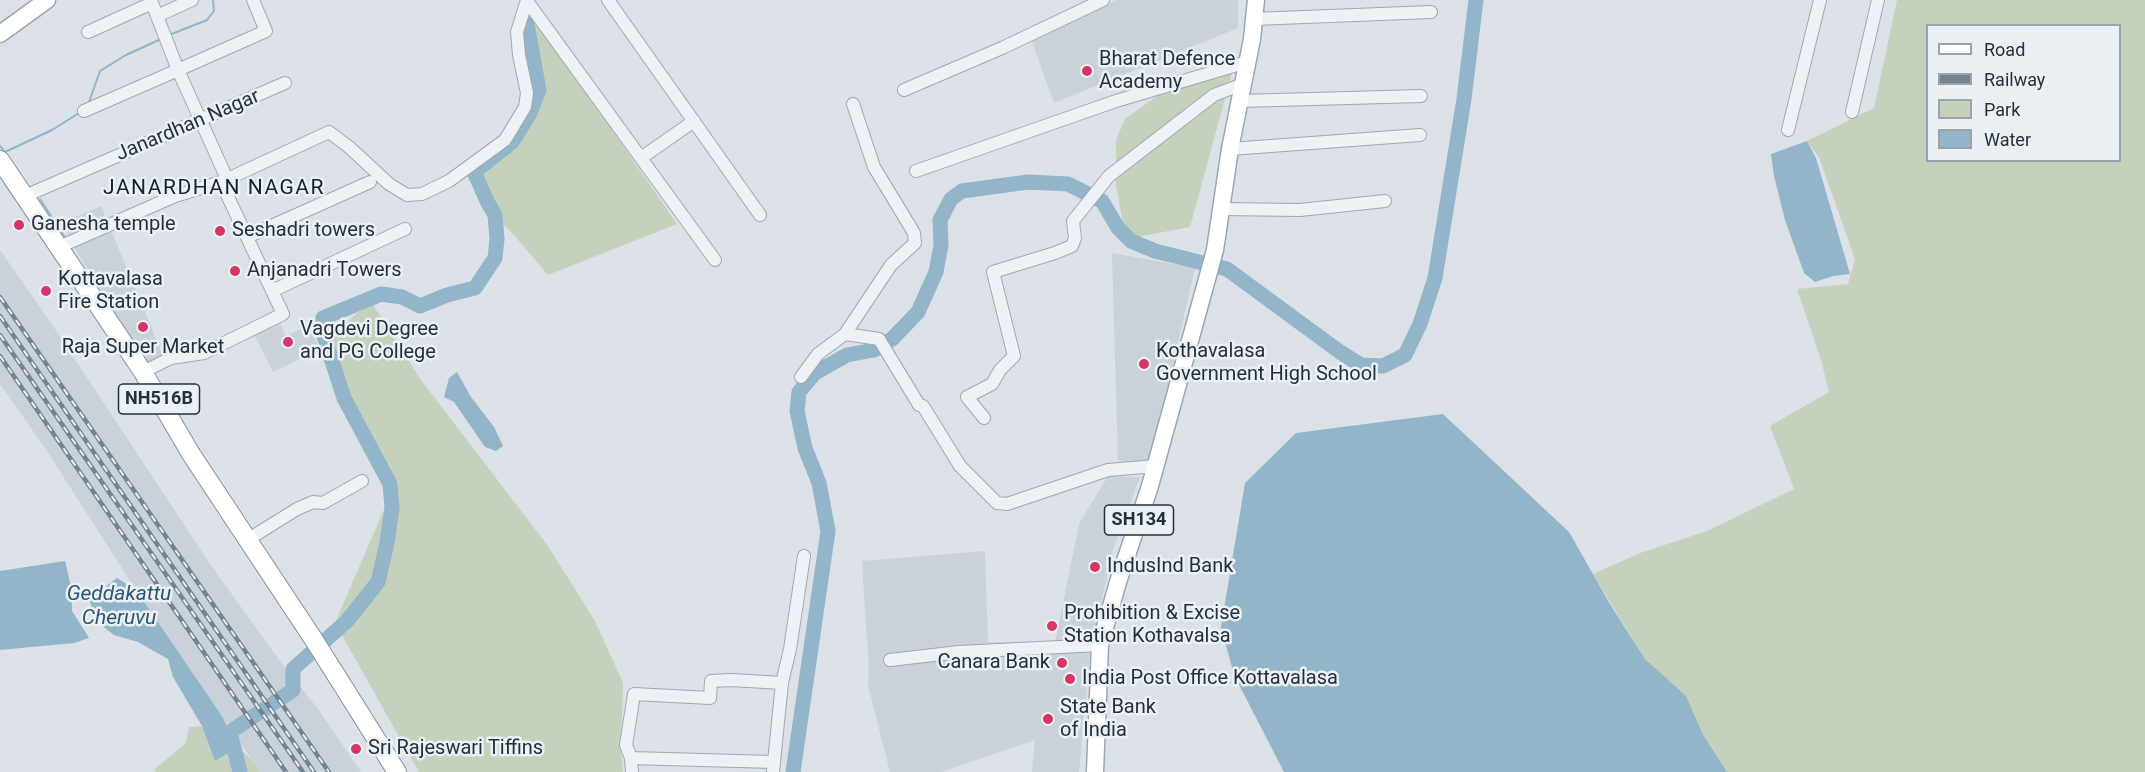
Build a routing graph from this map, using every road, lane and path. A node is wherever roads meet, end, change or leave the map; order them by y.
1 (47, 0) edge
2 (192, 0) edge
3 (253, 0) edge
4 (527, 0) edge
5 (608, 0) edge
6 (1103, 0) edge
7 (1256, 0) edge
8 (1820, 0) edge
9 (1878, 0) edge
10 (1431, 12) dead end
11 (157, 16) junction
12 (1254, 19) junction
13 (88, 32) dead end
14 (0, 34) edge
15 (1246, 62) junction
16 (178, 70) junction
17 (285, 84) dead end
18 (1243, 84) junction
19 (904, 90) dead end
20 (1421, 96) dead end
21 (1240, 101) junction
22 (854, 104) dead end
23 (84, 111) dead end
24 (1852, 112) dead end
25 (200, 120) junction
26 (694, 122) junction
27 (1788, 130) dead end
28 (1420, 135) dead end
29 (1230, 148) junction
30 (641, 158) junction
31 (0, 160) edge
32 (916, 171) dead end
33 (224, 180) junction
34 (370, 182) dead end
35 (24, 196) junction
36 (1385, 201) dead end
37 (1220, 208) junction
38 (760, 215) dead end
39 (405, 229) dead end
40 (247, 237) junction
41 (59, 247) junction
42 (715, 260) dead end
43 (272, 291) junction
44 (845, 334) junction
45 (143, 372) junction
46 (801, 377) dead end
47 (984, 418) dead end
48 (1156, 466) junction
49 (362, 481) dead end
50 (247, 540) junction
51 (804, 556) dead end
52 (1100, 645) junction
53 (890, 660) dead end
54 (782, 683) junction
55 (631, 758) junction
56 (773, 767) edge
57 (397, 772) edge
58 (632, 772) edge
59 (1095, 772) edge

1 - 14 main road
2 - 11 street
3 - 16 street
4 - 30 street
4 - 33 street
5 - 26 street
6 - 19 street
7 - 12 main road, SH134
8 - 27 street
9 - 24 street
10 - 12 street
11 - 13 street
11 - 16 street
12 - 15 main road, SH134
15 - 18 main road, SH134
15 - 32 street
16 - 23 street
16 - 25 street
17 - 25 street, Janardhan Nagar
18 - 21 main road, SH134
18 - 47 street
20 - 21 street
21 - 29 main road, SH134
22 - 44 street
25 - 33 street
25 - 35 street, Janardhan Nagar
26 - 30 street
26 - 38 street
28 - 29 street
29 - 37 main road, SH134
30 - 42 street
31 - 35 highway, NH516B
33 - 40 street
33 - 41 street
34 - 40 street
35 - 41 highway, NH516B
36 - 37 street
37 - 48 main road, SH134
39 - 43 street
40 - 43 street
41 - 45 highway, NH516B
43 - 45 street
44 - 46 street
44 - 48 street
45 - 50 highway, NH516B
48 - 52 main road, SH134
49 - 50 street
50 - 57 highway, NH516B
51 - 54 street
52 - 53 street
52 - 59 main road, SH134
54 - 55 street
54 - 56 street
55 - 56 street
55 - 58 street

